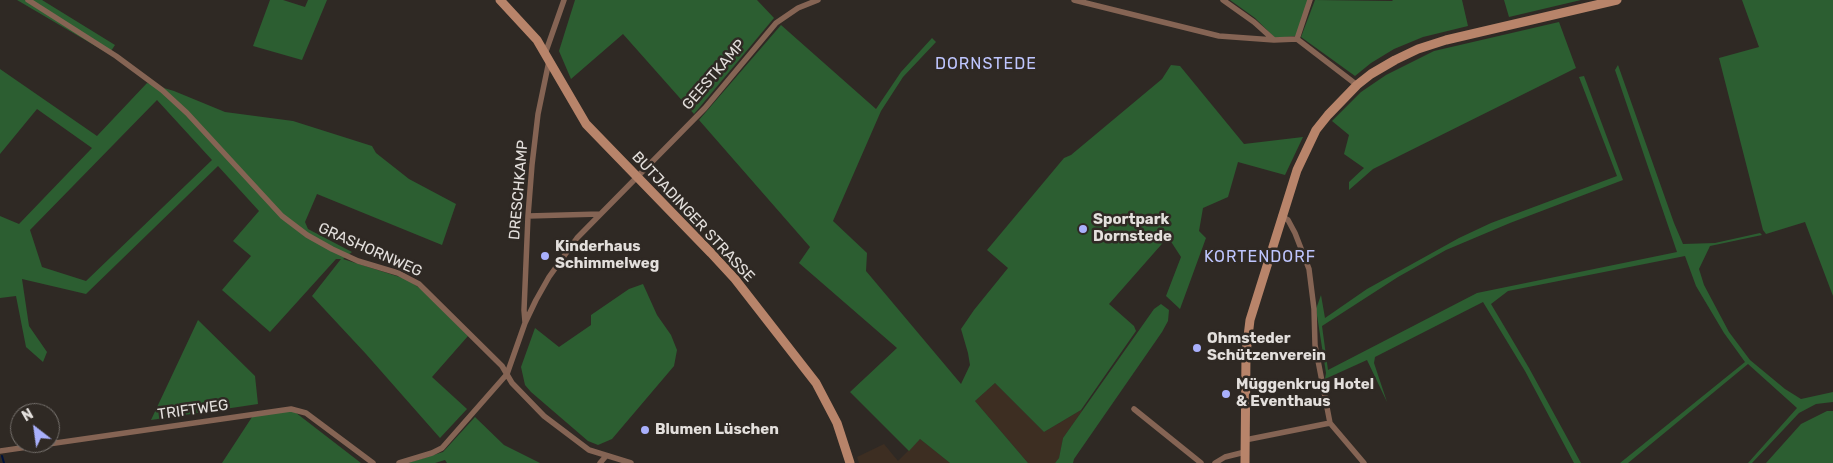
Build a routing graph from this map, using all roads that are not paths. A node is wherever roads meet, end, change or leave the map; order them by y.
1 (28, 0) edge
2 (500, 0) edge
3 (564, 0) edge
4 (818, 0) edge
5 (1074, 0) edge
6 (1223, 0) edge
7 (1310, 0) edge
8 (1617, 0) edge
9 (1297, 39) junction
10 (1274, 40) junction
11 (547, 58) junction
12 (1357, 85) junction
13 (636, 176) junction
14 (600, 214) junction
15 (528, 216) junction
16 (1282, 216) junction
17 (525, 323) junction
18 (507, 374) junction
19 (1134, 409) dead end
20 (1330, 423) junction
21 (1245, 440) junction
22 (0, 451) edge
23 (1245, 452) junction
24 (606, 456) junction
25 (373, 463) edge
26 (399, 463) edge
27 (600, 463) edge
28 (631, 463) edge
29 (850, 463) edge
30 (1201, 463) edge
31 (1215, 463) edge
32 (1245, 463) edge
33 (1364, 463) edge

1 - 18 street, GRASHORNWEG
2 - 11 main road, BUTJADINGER STRASSE
3 - 11 street, DRESCHKAMP
4 - 13 street, GEESTKAMP
5 - 10 street
6 - 10 street
7 - 9 street
8 - 12 main road
9 - 10 street
9 - 12 street
11 - 13 main road, BUTJADINGER STRASSE
11 - 15 street, DRESCHKAMP
12 - 16 main road
13 - 14 street, GEESTKAMP
13 - 29 main road, BUTJADINGER STRASSE
14 - 15 street
14 - 17 street, GEESTKAMP
15 - 17 street, DRESCHKAMP
16 - 20 street
16 - 21 main road
17 - 18 street
18 - 24 street, GRASHORNWEG
18 - 26 street
19 - 30 street
20 - 21 street
20 - 33 street
21 - 23 main road
22 - 25 street, TRIFTWEG
23 - 31 street
23 - 32 main road
24 - 27 street
24 - 28 street, GRASHORNWEG

